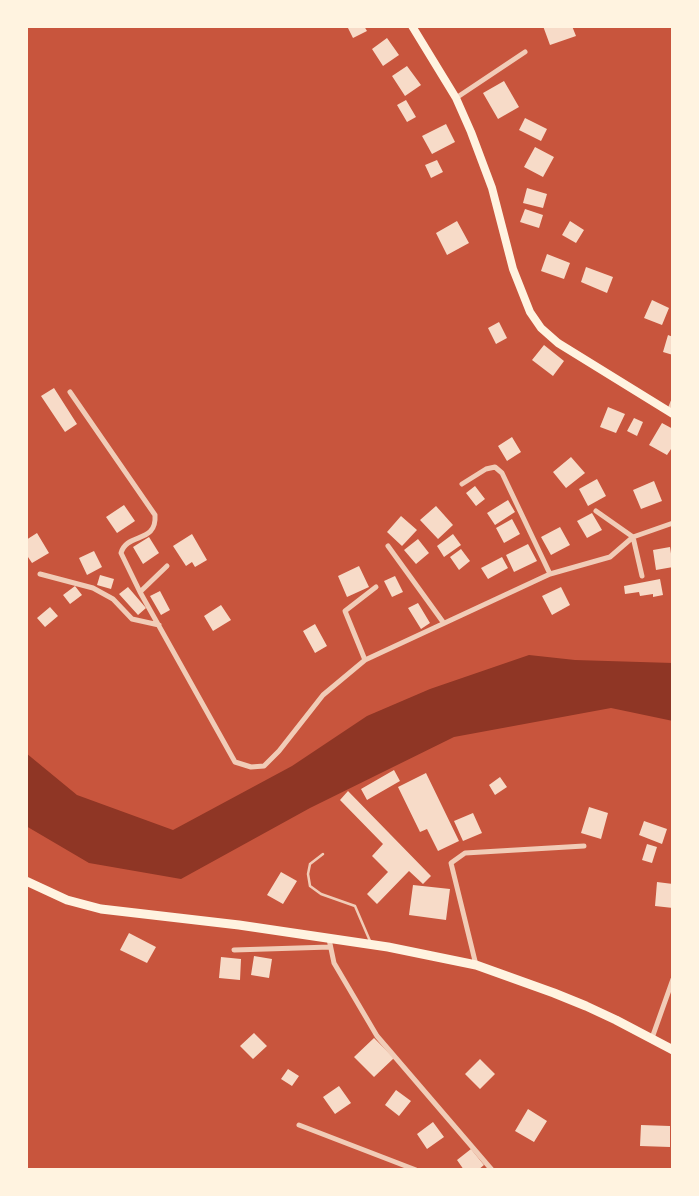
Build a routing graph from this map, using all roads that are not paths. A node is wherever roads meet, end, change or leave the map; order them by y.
1 (412, 26) edge
2 (525, 52) dead end
3 (456, 98) junction
4 (70, 392) dead end
5 (673, 402) edge
6 (671, 413) edge
7 (462, 484) dead end
8 (596, 511) dead end
9 (673, 523) edge
10 (633, 536) junction
11 (388, 546) dead end
12 (167, 566) dead end
13 (40, 574) dead end
14 (550, 574) junction
15 (642, 576) dead end
16 (376, 587) dead end
17 (140, 592) junction
18 (443, 622) junction
19 (159, 624) junction
20 (365, 660) junction
21 (584, 846) dead end
22 (323, 854) dead end
23 (26, 881) edge
24 (330, 943) junction
25 (371, 944) junction
26 (234, 950) dead end
27 (476, 965) junction
28 (673, 980) edge
29 (652, 1038) junction
30 (673, 1050) edge
31 (299, 1125) dead end
32 (416, 1170) edge
33 (492, 1170) edge

1 - 3 main road
2 - 3 street
3 - 6 main road
4 - 17 street
5 - 6 street
7 - 14 street
8 - 10 street
9 - 10 street
10 - 14 street
10 - 15 street
11 - 18 street
12 - 17 street
13 - 19 street
14 - 18 street
16 - 20 street
17 - 19 street
18 - 20 street
19 - 20 street
21 - 27 street
22 - 25 lane
23 - 24 main road
24 - 25 main road
24 - 26 street
24 - 33 street
25 - 27 main road
27 - 29 main road
28 - 29 street
29 - 30 main road
31 - 32 street

